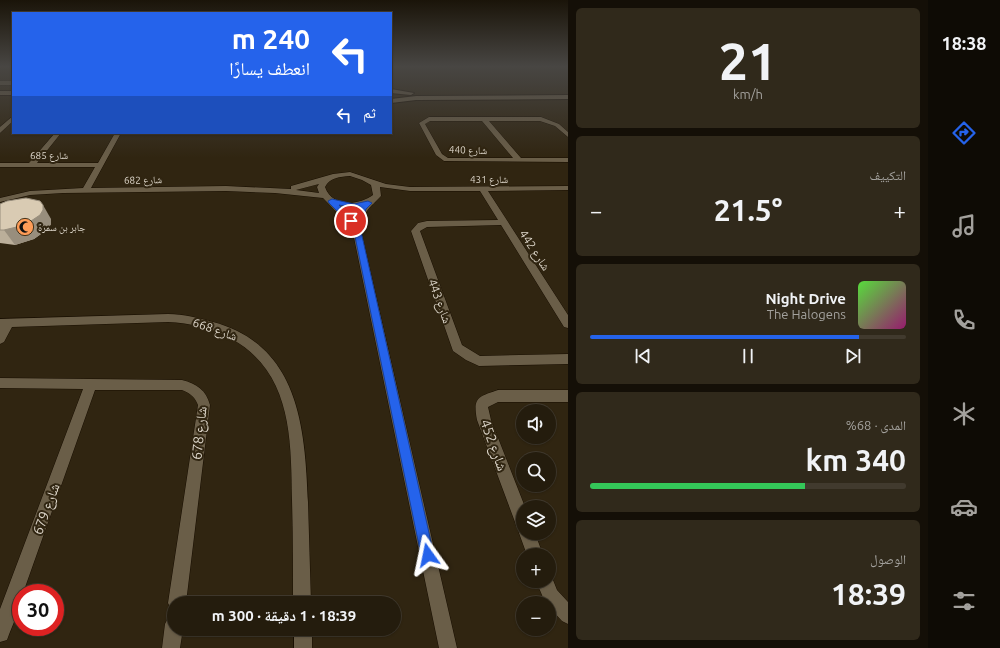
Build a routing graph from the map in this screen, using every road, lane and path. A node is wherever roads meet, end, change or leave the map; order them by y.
1 (532, 97) edge
2 (0, 100) edge
3 (12, 100) edge
4 (392, 101) edge
5 (11, 118) edge
6 (484, 119) junction
7 (0, 131) edge
8 (57, 134) edge
9 (117, 134) edge
10 (568, 135) edge
11 (519, 160) junction
12 (568, 160) edge
13 (31, 165) junction
14 (98, 165) junction
15 (0, 166) edge
16 (368, 179) junction
17 (326, 180) junction
18 (568, 188) edge
19 (410, 189) junction
20 (483, 189) junction
21 (86, 190) junction
22 (287, 190) junction
23 (324, 196) junction
24 (0, 200) edge
25 (332, 201) junction
26 (370, 202) junction
27 (502, 222) junction
28 (356, 227) junction
29 (5, 323) edge
30 (568, 324) edge
31 (0, 339) edge
32 (568, 359) edge
33 (0, 383) edge
34 (91, 384) junction
35 (568, 396) edge
36 (516, 504) edge
37 (548, 588) edge
38 (178, 596) edge
39 (302, 596) edge
40 (568, 615) edge
41 (0, 633) edge
42 (172, 636) edge
43 (303, 636) edge
44 (171, 648) edge
45 (303, 648) edge
46 (448, 648) edge

1 - 4 main road
2 - 3 main road
5 - 7 street
6 - 10 street, شارع 440
6 - 11 street
6 - 11 street, شارع 440
8 - 13 street
9 - 14 street
11 - 12 street, شارع 440
13 - 14 street, شارع 685
13 - 15 street, شارع 685
14 - 21 street
16 - 17 street, شارع 431
16 - 19 street, شارع 431
16 - 26 street
17 - 22 street, شارع 682
17 - 23 street
18 - 20 street, شارع 431
19 - 20 street, شارع 431
19 - 26 street, شارع 431
20 - 27 street, شارع 442
21 - 22 street, شارع 682
21 - 24 street, شارع 682
22 - 23 street, شارع 682
23 - 25 street
25 - 26 street, شارع 431
25 - 28 street
26 - 28 street
27 - 30 street, شارع 442
27 - 32 street, شارع 443
28 - 46 street
29 - 31 street
29 - 39 street, شارع 668
33 - 34 street, شارع 678
34 - 38 street, شارع 678
34 - 41 street, شارع 679
35 - 36 street, شارع 452
37 - 40 street
42 - 44 street
43 - 45 street

